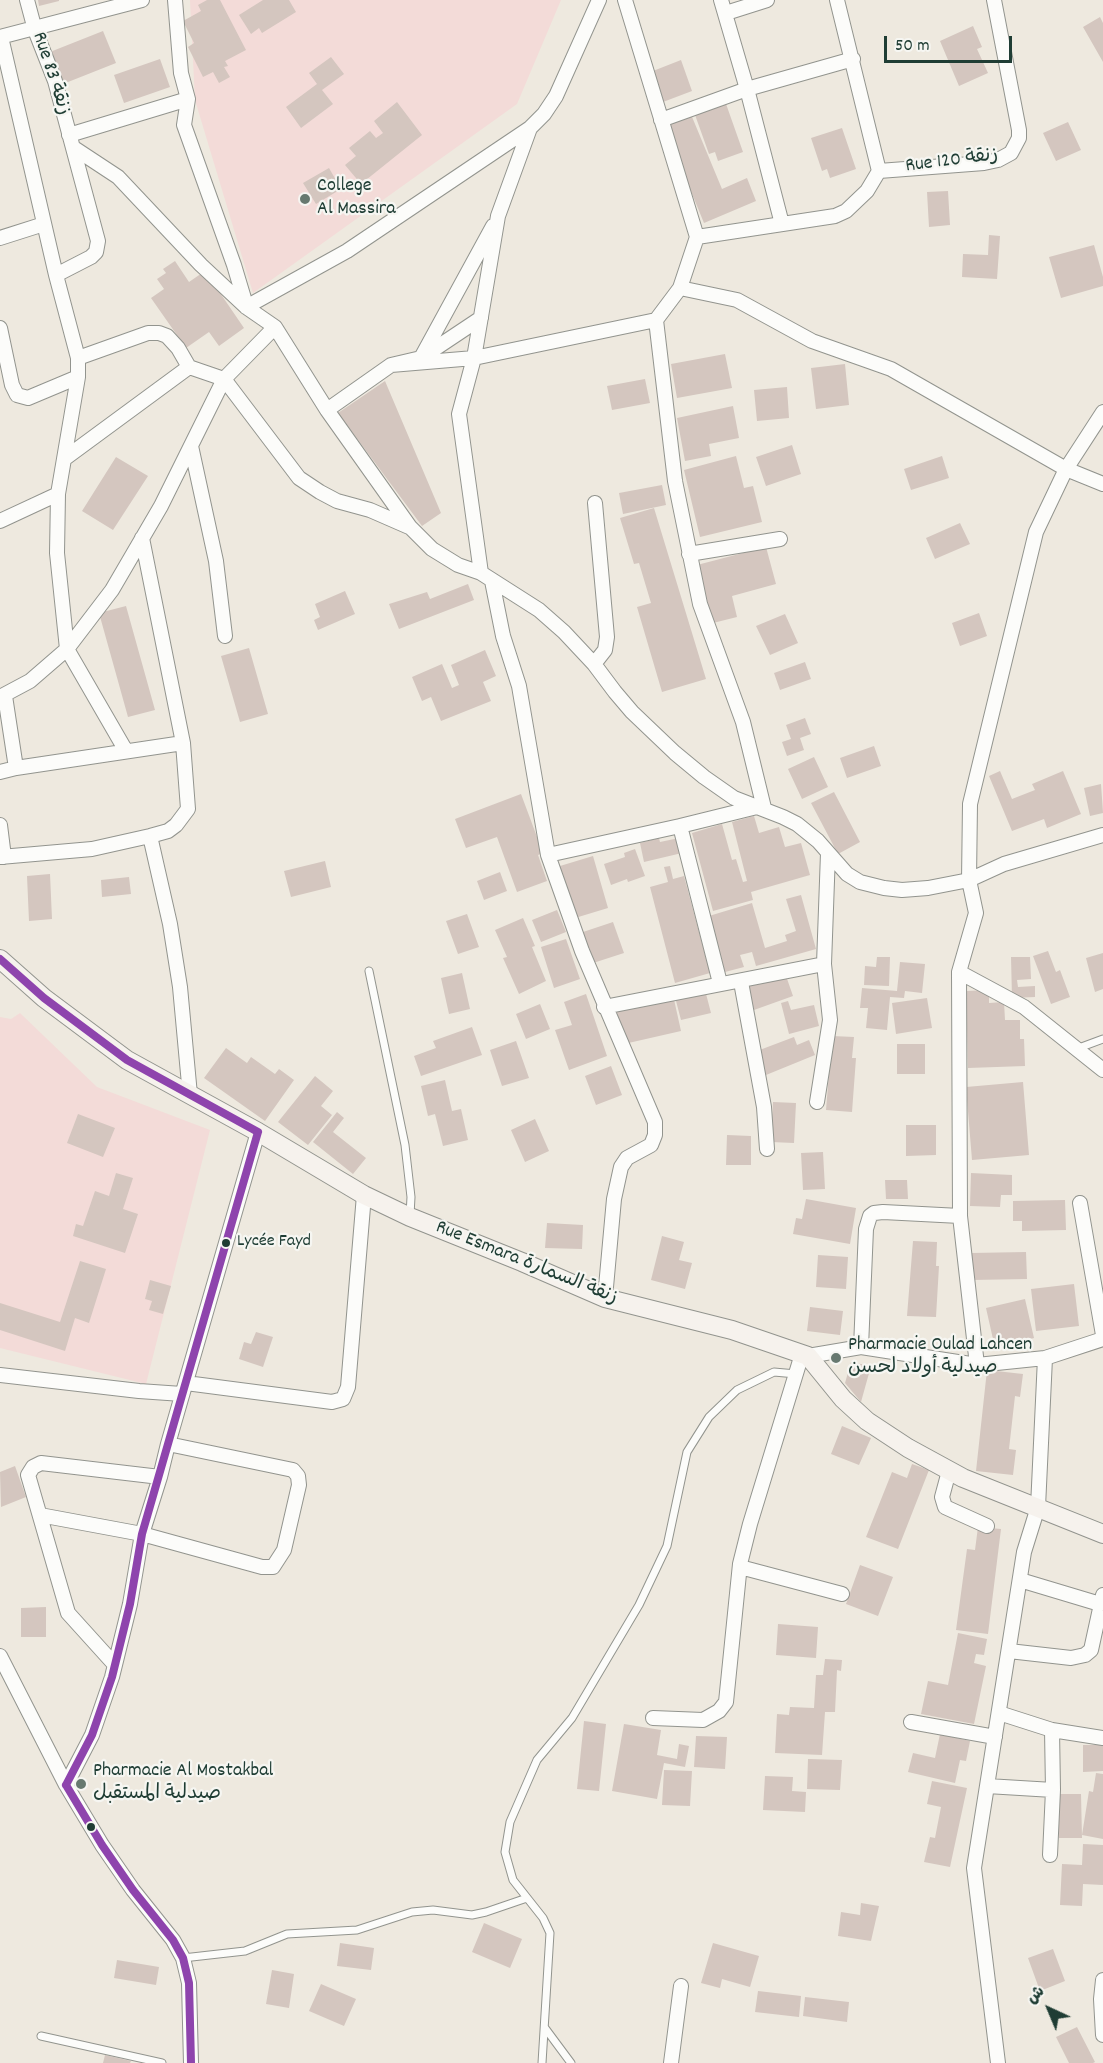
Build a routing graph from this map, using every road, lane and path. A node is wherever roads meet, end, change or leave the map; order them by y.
1 (27, 0) edge
2 (142, 0) edge
3 (175, 0) edge
4 (599, 0) edge
5 (625, 0) edge
6 (767, 0) edge
7 (837, 0) edge
8 (994, 0) edge
9 (111, 4) edge
10 (723, 7) edge
11 (34, 30) junction
12 (0, 37) edge
13 (853, 59) junction
14 (747, 89) junction
15 (188, 99) junction
16 (661, 120) junction
17 (530, 128) junction
18 (71, 141) junction
19 (879, 171) junction
20 (498, 216) junction
21 (44, 224) junction
22 (782, 224) junction
23 (697, 237) junction
24 (0, 238) edge
25 (56, 274) junction
26 (680, 288) junction
27 (246, 307) junction
28 (481, 318) junction
29 (656, 320) junction
30 (275, 327) junction
31 (0, 333) edge
32 (78, 358) junction
33 (421, 358) junction
34 (474, 358) junction
35 (392, 365) junction
36 (189, 367) junction
37 (78, 377) junction
38 (224, 380) junction
39 (327, 410) junction
40 (1103, 412) edge
41 (191, 446) junction
42 (64, 459) junction
43 (1066, 470) junction
44 (1103, 484) edge
45 (58, 494) junction
46 (595, 503) dead end
47 (0, 521) edge
48 (410, 527) junction
49 (142, 538) junction
50 (780, 539) dead end
51 (689, 554) junction
52 (487, 577) junction
53 (225, 636) dead end
54 (67, 649) junction
55 (594, 664) junction
56 (2, 697) edge
57 (183, 743) junction
58 (126, 751) junction
59 (16, 768) junction
60 (0, 772) edge
61 (760, 807) junction
62 (0, 825) edge
63 (680, 826) junction
64 (1103, 835) edge
65 (150, 836) junction
66 (828, 853) junction
67 (548, 855) junction
68 (2, 857) edge
69 (969, 880) junction
70 (0, 959) edge
71 (824, 964) junction
72 (369, 971) dead end
73 (959, 972) junction
74 (741, 982) junction
75 (720, 983) junction
76 (604, 1007) junction
77 (1103, 1039) edge
78 (1076, 1048) junction
79 (1103, 1070) edge
80 (190, 1095) junction
81 (817, 1102) dead end
82 (258, 1132) junction
83 (767, 1149) dead end
84 (363, 1195) junction
85 (1080, 1203) dead end
86 (960, 1216) junction
87 (410, 1217) junction
88 (605, 1298) junction
89 (1103, 1337) edge
90 (861, 1347) junction
91 (805, 1355) junction
92 (1045, 1358) junction
93 (977, 1365) junction
94 (797, 1374) junction
95 (0, 1375) edge
96 (184, 1388) junction
97 (168, 1444) junction
98 (950, 1471) junction
99 (160, 1477) junction
100 (1038, 1507) junction
101 (40, 1515) junction
102 (987, 1526) dead end
103 (142, 1534) junction
104 (1103, 1534) edge
105 (740, 1567) junction
106 (1020, 1580) junction
107 (842, 1594) dead end
108 (1102, 1600) edge
109 (1009, 1651) junction
110 (0, 1656) edge
111 (115, 1665) junction
112 (999, 1713) junction
113 (653, 1718) dead end
114 (911, 1722) dead end
115 (1052, 1730) junction
116 (995, 1737) junction
117 (1103, 1738) edge
118 (66, 1785) junction
119 (987, 1785) junction
120 (1053, 1790) junction
121 (1050, 1855) dead end
122 (527, 1898) junction
123 (183, 1958) junction
124 (1103, 1980) edge
125 (681, 1986) dead end
126 (545, 2028) junction
127 (41, 2036) dead end
128 (1103, 2036) edge
129 (162, 2063) edge
130 (191, 2063) edge
131 (542, 2063) edge
132 (571, 2063) edge
133 (671, 2063) edge
134 (998, 2063) edge

1 - 11 street, Rue 83 زنقة
2 - 9 street
3 - 15 street
4 - 17 street
5 - 16 street
6 - 10 street
7 - 13 street
8 - 19 street, Rue 120 زنقة
9 - 11 street
10 - 14 street
11 - 12 street
11 - 18 street, Rue 83 زنقة
12 - 21 street
13 - 14 street
13 - 19 street
14 - 16 street
14 - 22 street
15 - 18 street
15 - 27 street
16 - 23 street
17 - 20 street
17 - 27 street
18 - 25 street, Rue 83 زنقة
18 - 27 street
19 - 22 street
20 - 28 street
20 - 33 street
21 - 24 street
21 - 25 street
22 - 23 street
23 - 26 street
25 - 32 street
26 - 29 street
26 - 43 street
27 - 30 street
28 - 33 street
28 - 34 street
29 - 34 street
29 - 51 street
30 - 38 street
30 - 39 street
31 - 37 street
32 - 36 street
32 - 37 street
33 - 35 street
34 - 35 street
34 - 52 street
35 - 39 street
36 - 38 street
36 - 42 street
37 - 42 street
38 - 41 street
38 - 48 street
39 - 48 street
40 - 43 street
41 - 49 street
41 - 53 street
42 - 45 street
43 - 44 street
43 - 69 street
45 - 47 street
45 - 54 street
46 - 55 street
48 - 52 street
49 - 54 street
49 - 57 street
50 - 51 street
51 - 61 street
52 - 55 street
52 - 67 street
54 - 56 street
54 - 58 street
55 - 61 street
56 - 59 street
57 - 58 street
57 - 65 street
58 - 59 street
59 - 60 street
61 - 63 street
61 - 66 street
62 - 68 street
63 - 67 street
63 - 75 street
64 - 69 street
65 - 68 street
65 - 80 street
66 - 69 street
66 - 71 street
67 - 76 street
69 - 73 street
70 - 80 street, Rue Esmara زنقة السمارة
71 - 74 street
71 - 81 street
72 - 87 lane
73 - 78 street
73 - 86 street
74 - 75 street
74 - 83 street
75 - 76 street
76 - 88 street
77 - 78 lane
78 - 79 street
80 - 82 street, Rue Esmara زنقة السمارة
82 - 84 street, Rue Esmara زنقة السمارة
82 - 96 street
84 - 87 street, Rue Esmara زنقة السمارة
84 - 96 street
85 - 89 street
86 - 90 street
86 - 93 street
87 - 88 street, Rue Esmara زنقة السمارة
88 - 91 street, Rue Esmara زنقة السمارة
89 - 92 street
90 - 91 street
90 - 93 street
91 - 94 street
91 - 98 street
92 - 93 street
92 - 100 street
94 - 105 street
94 - 122 lane
95 - 96 street
96 - 97 street
97 - 99 street
97 - 103 street
98 - 100 street
98 - 102 street
99 - 101 street
99 - 103 street
100 - 104 street
100 - 106 street
101 - 103 street
101 - 111 street
103 - 111 street
105 - 107 street
105 - 113 street
106 - 108 street
106 - 109 street
108 - 109 street
109 - 112 street
110 - 118 street
111 - 118 street
112 - 115 street
112 - 116 street
114 - 116 street
115 - 117 street
115 - 120 street
116 - 119 street
118 - 123 street
119 - 120 street
119 - 134 street
120 - 121 street
122 - 123 lane
122 - 126 lane
123 - 130 street
124 - 128 street
125 - 133 street
126 - 131 lane
126 - 132 lane
127 - 129 lane

